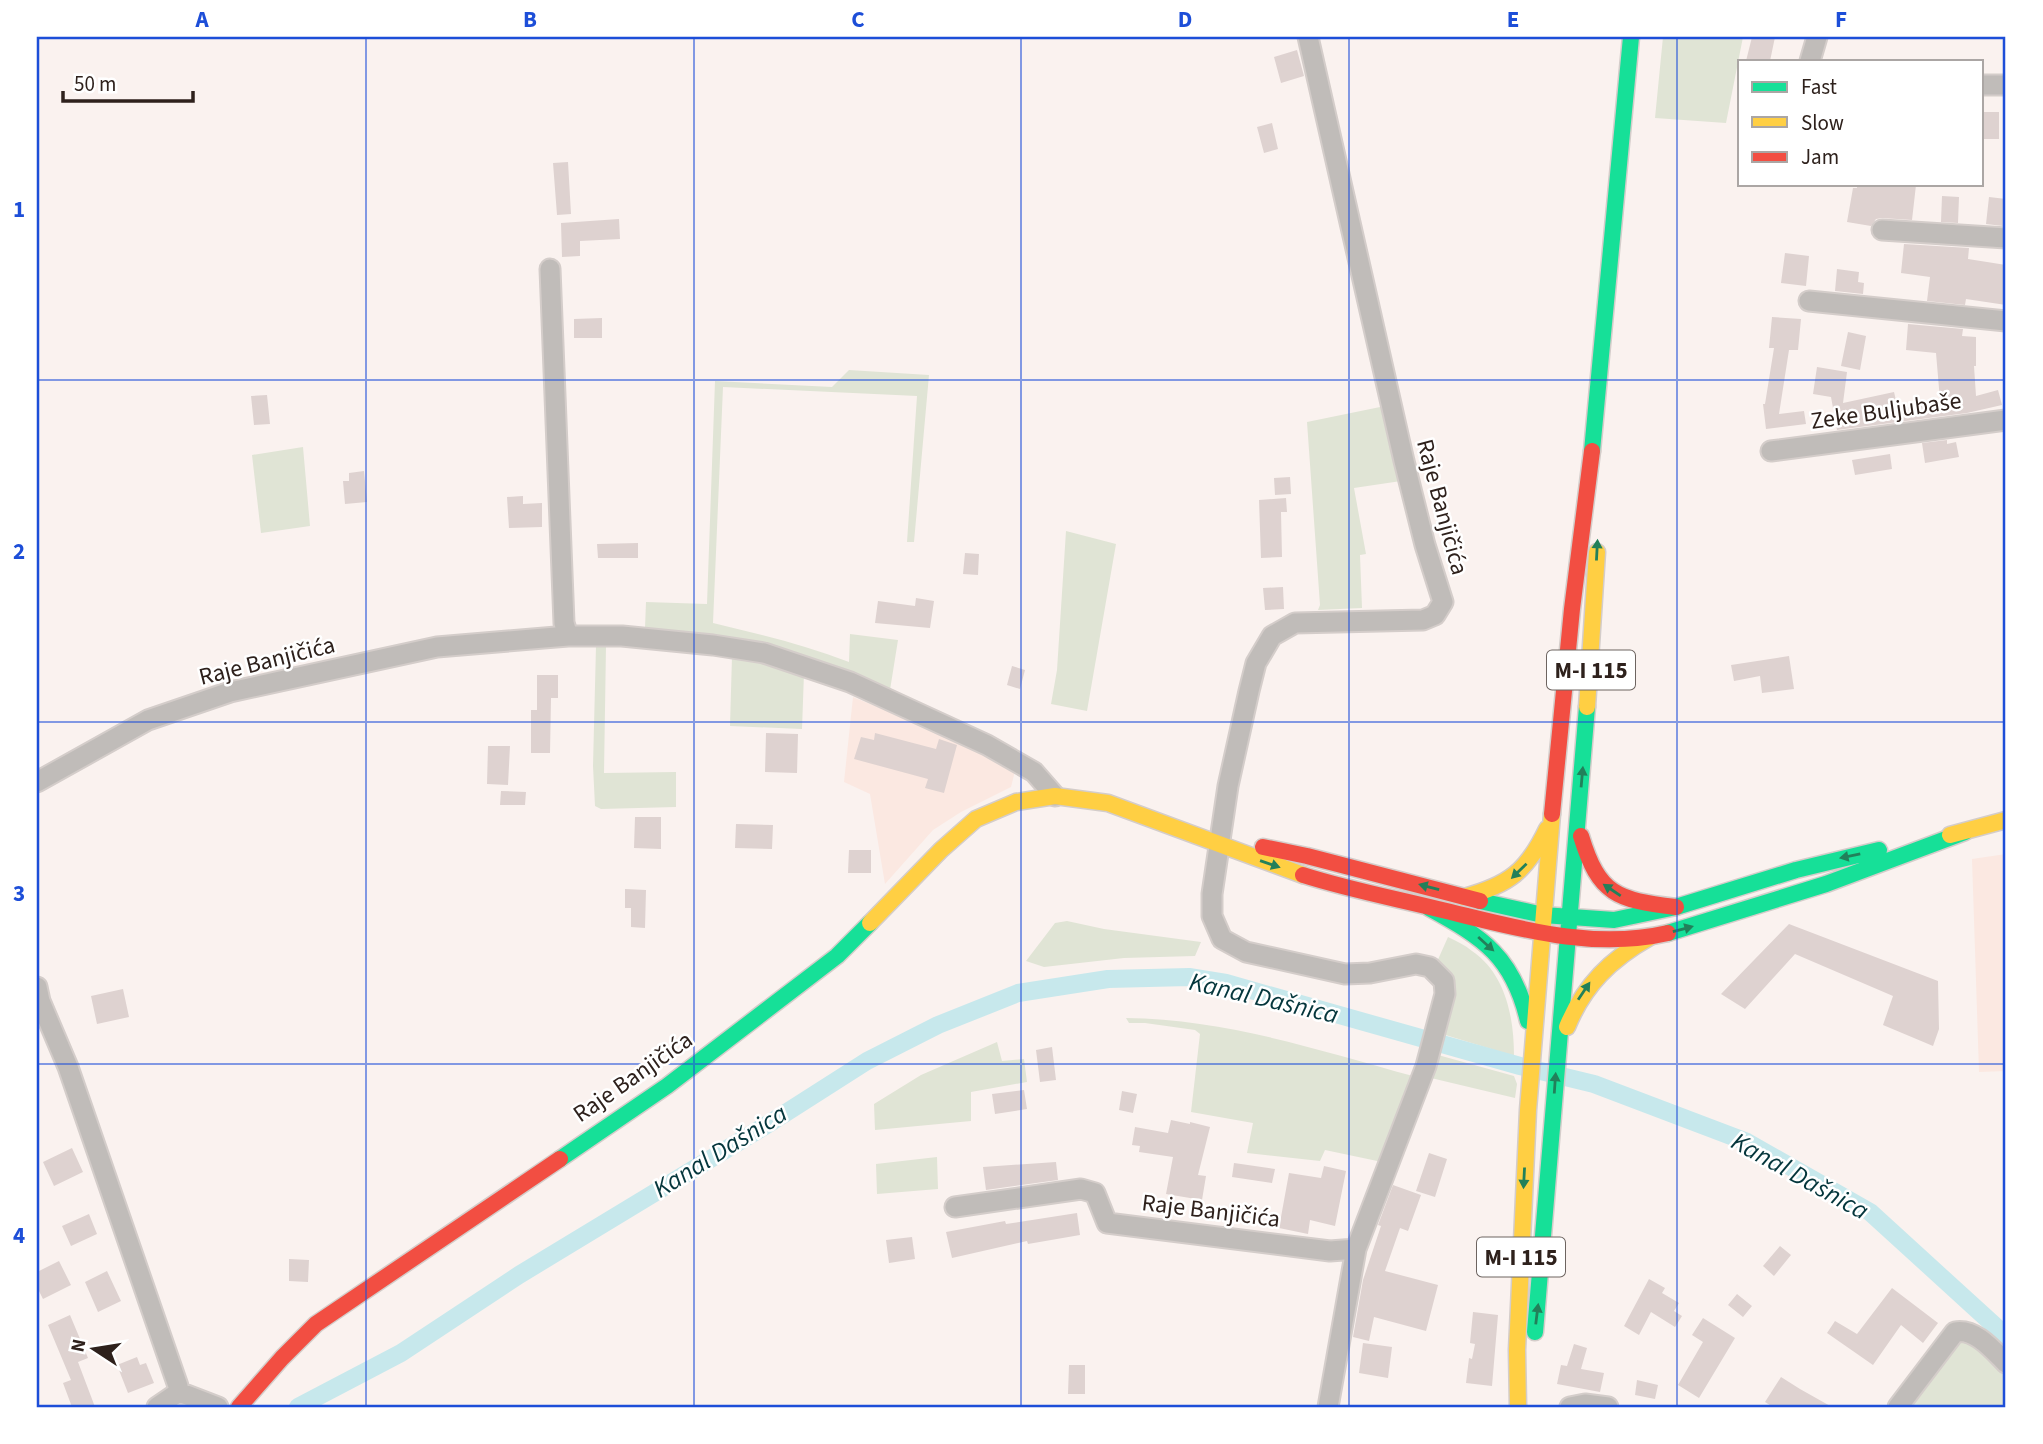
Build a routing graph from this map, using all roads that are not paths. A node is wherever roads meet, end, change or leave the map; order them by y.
1 (1308, 37) edge
2 (1630, 37) edge
3 (1817, 37) edge
4 (1810, 60) edge
5 (1983, 85) edge
6 (2006, 85) edge
7 (1882, 230) dead end
8 (2006, 239) edge
9 (550, 269) dead end
10 (1809, 301) dead end
11 (2006, 321) edge
12 (2006, 420) edge
13 (1595, 421) junction
14 (1771, 451) dead end
15 (568, 636) junction
16 (37, 782) edge
17 (1055, 796) junction
18 (1552, 820) junction
19 (2006, 820) edge
20 (1578, 826) junction
21 (1965, 832) junction
22 (1218, 842) junction
23 (1464, 897) junction
24 (1676, 907) junction
25 (1429, 908) junction
26 (1543, 915) junction
27 (1569, 918) junction
28 (1541, 934) junction
29 (1567, 937) junction
30 (1650, 937) junction
31 (37, 986) edge
32 (1532, 1053) junction
33 (1557, 1053) junction
34 (955, 1207) dead end
35 (1356, 1249) junction
36 (2006, 1363) edge
37 (179, 1392) junction
38 (1519, 1406) edge
39 (157, 1407) edge
40 (218, 1407) edge
41 (239, 1407) edge
42 (1328, 1407) edge
43 (1570, 1407) edge
44 (1608, 1407) edge
45 (1898, 1407) edge

1 - 22 street, Raje Banjičića
2 - 13 main road, M-I 115
3 - 4 street
5 - 6 street
7 - 8 street
9 - 15 street
10 - 11 street
12 - 14 street, Zeke Buljubaše
13 - 18 main road, M-I 115
20 -> 13 main road, M-I 115
15 - 16 street, Raje Banjičića
15 - 17 street, Raje Banjičića
17 - 22 main road, Raje Banjičića
17 - 41 main road, Raje Banjičića
18 -> 23 main road
18 - 26 main road, M-I 115
19 - 21 main road
24 -> 20 main road
20 - 27 main road, M-I 115
21 -> 24 main road
30 -> 21 main road
23 -> 22 main road
22 -> 25 main road
22 - 35 street, Raje Banjičića
23 - 26 main road
24 - 27 main road
25 - 28 main road
25 -> 32 main road
26 - 27 main road
26 - 28 main road, M-I 115
27 - 29 main road, M-I 115
28 - 29 main road
28 - 32 main road, M-I 115
29 - 30 main road
29 - 33 main road, M-I 115
33 -> 30 main road
31 - 37 street
32 -> 38 main road, M-I 115
38 -> 33 main road, M-I 115
34 - 35 street, Raje Banjičića
35 - 42 street
36 - 45 street
37 - 39 street
37 - 40 street
43 - 44 street

